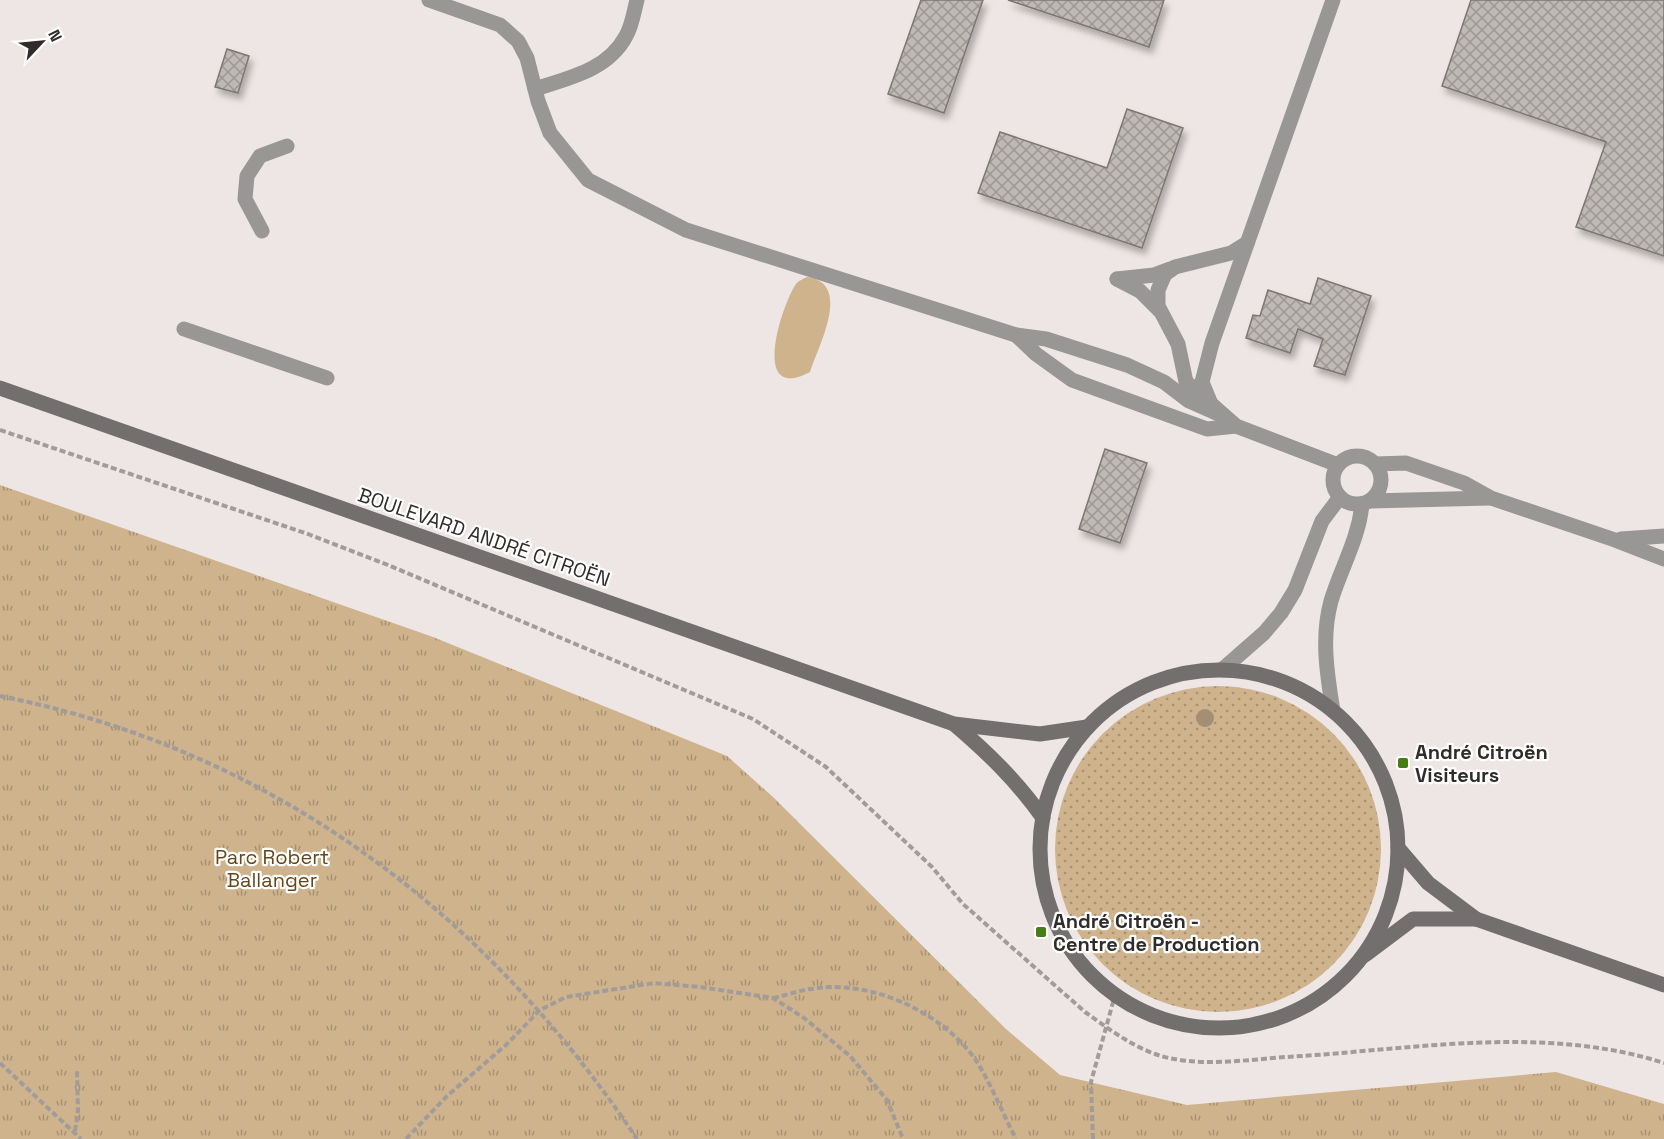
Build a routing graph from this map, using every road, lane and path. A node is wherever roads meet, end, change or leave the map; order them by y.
1 (429, 0) edge
2 (637, 0) edge
3 (1333, 0) edge
4 (535, 90) junction
5 (287, 146) dead end
6 (262, 231) dead end
7 (1247, 243) junction
8 (1175, 267) junction
9 (1161, 312) junction
10 (184, 329) dead end
11 (1016, 335) junction
12 (327, 378) dead end
13 (0, 388) edge
14 (1211, 404) junction
15 (1230, 421) junction
16 (0, 430) edge
17 (1375, 464) junction
18 (1338, 465) junction
19 (1340, 497) junction
20 (1491, 498) junction
21 (1366, 502) junction
22 (1664, 536) edge
23 (1615, 540) junction
24 (1664, 559) edge
25 (1223, 669) junction
26 (0, 696) edge
27 (1333, 711) junction
28 (954, 724) junction
29 (1087, 727) junction
30 (1042, 818) junction
31 (1398, 848) junction
32 (1476, 919) junction
33 (1362, 957) junction
34 (1664, 985) edge
35 (1115, 995) junction
36 (773, 998) junction
37 (540, 1010) junction
38 (1105, 1027) junction
39 (0, 1063) edge
40 (1664, 1063) edge
41 (77, 1071) dead end
42 (75, 1132) junction
43 (81, 1139) edge
44 (406, 1139) edge
45 (637, 1139) edge
46 (903, 1139) edge
47 (1016, 1139) edge
48 (1093, 1139) edge

1 - 4 lane
2 - 4 lane
3 - 7 lane
4 - 11 lane
5 - 6 lane
7 - 8 lane
7 - 14 lane
8 - 9 lane
8 - 9 lane
9 - 14 lane
10 - 12 lane
11 - 15 lane
11 - 15 lane
13 - 28 main road, BOULEVARD ANDRÉ CITROËN
14 - 15 lane
15 - 18 lane
16 - 38 path
17 - 18 lane
17 - 20 lane
17 - 21 lane
18 - 19 lane
19 - 21 lane
19 - 25 lane
20 - 21 lane
20 - 23 lane
21 - 27 lane
22 - 23 lane
23 - 24 lane
25 - 27 main road
25 - 29 main road
26 - 37 path
27 - 31 main road
28 - 29 main road, BOULEVARD ANDRÉ CITROËN
28 - 30 main road, BOULEVARD ANDRÉ CITROËN
29 - 30 main road
30 - 35 main road
31 - 32 main road
31 - 33 main road
32 - 33 main road
32 - 34 main road
33 - 35 main road
35 - 38 path
36 - 37 path
36 - 46 path
36 - 47 path
37 - 44 path
37 - 45 path
38 - 40 path
38 - 48 path
39 - 42 path
41 - 42 path
42 - 43 path

